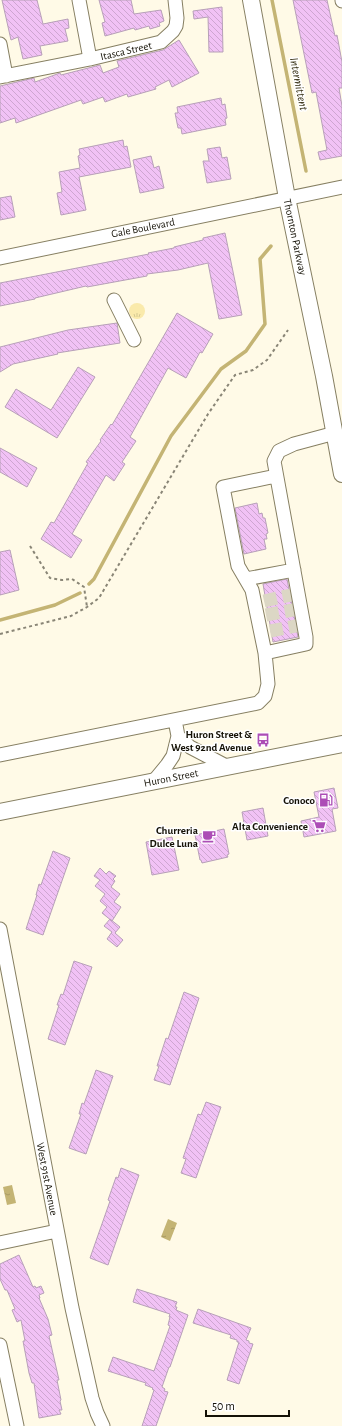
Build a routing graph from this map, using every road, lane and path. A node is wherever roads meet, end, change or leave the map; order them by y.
1 (78, 0) edge
2 (175, 0) edge
3 (251, 0) edge
4 (0, 44) edge
5 (90, 59) junction
6 (3, 76) edge
7 (342, 187) edge
8 (287, 198) junction
9 (0, 258) edge
10 (114, 300) dead end
11 (288, 330) dead end
12 (134, 340) dead end
13 (335, 433) junction
14 (342, 474) edge
15 (276, 476) junction
16 (30, 546) dead end
17 (294, 570) junction
18 (246, 579) junction
19 (88, 607) junction
20 (0, 634) edge
21 (265, 653) junction
22 (175, 720) junction
23 (178, 736) junction
24 (342, 744) edge
25 (0, 755) edge
26 (228, 767) junction
27 (153, 782) junction
28 (0, 812) edge
29 (0, 929) edge
30 (57, 1231) junction
31 (0, 1243) edge
32 (0, 1345) edge
33 (17, 1426) edge
34 (103, 1426) edge

1 - 5 street
2 - 5 street, Itasca Street
3 - 8 main road, Thornton Parkway
4 - 6 street
5 - 6 street, Itasca Street
7 - 8 street, Gale Boulevard
8 - 9 street, Gale Boulevard
8 - 13 main road, Thornton Parkway
10 - 12 street
11 - 19 path
13 - 14 main road, Thornton Parkway
13 - 15 street
15 - 17 street
15 - 18 street
16 - 19 path
17 - 18 street
17 - 21 street
18 - 21 street
19 - 20 path
21 - 22 street
22 - 23 street
22 - 25 street
23 - 26 street
23 - 27 street
24 - 26 main road, Huron Street
26 - 27 main road, Huron Street
27 - 28 main road, Huron Street
29 - 30 street, West 91st Avenue
30 - 31 street
30 - 34 street, West 91st Avenue
32 - 33 street

